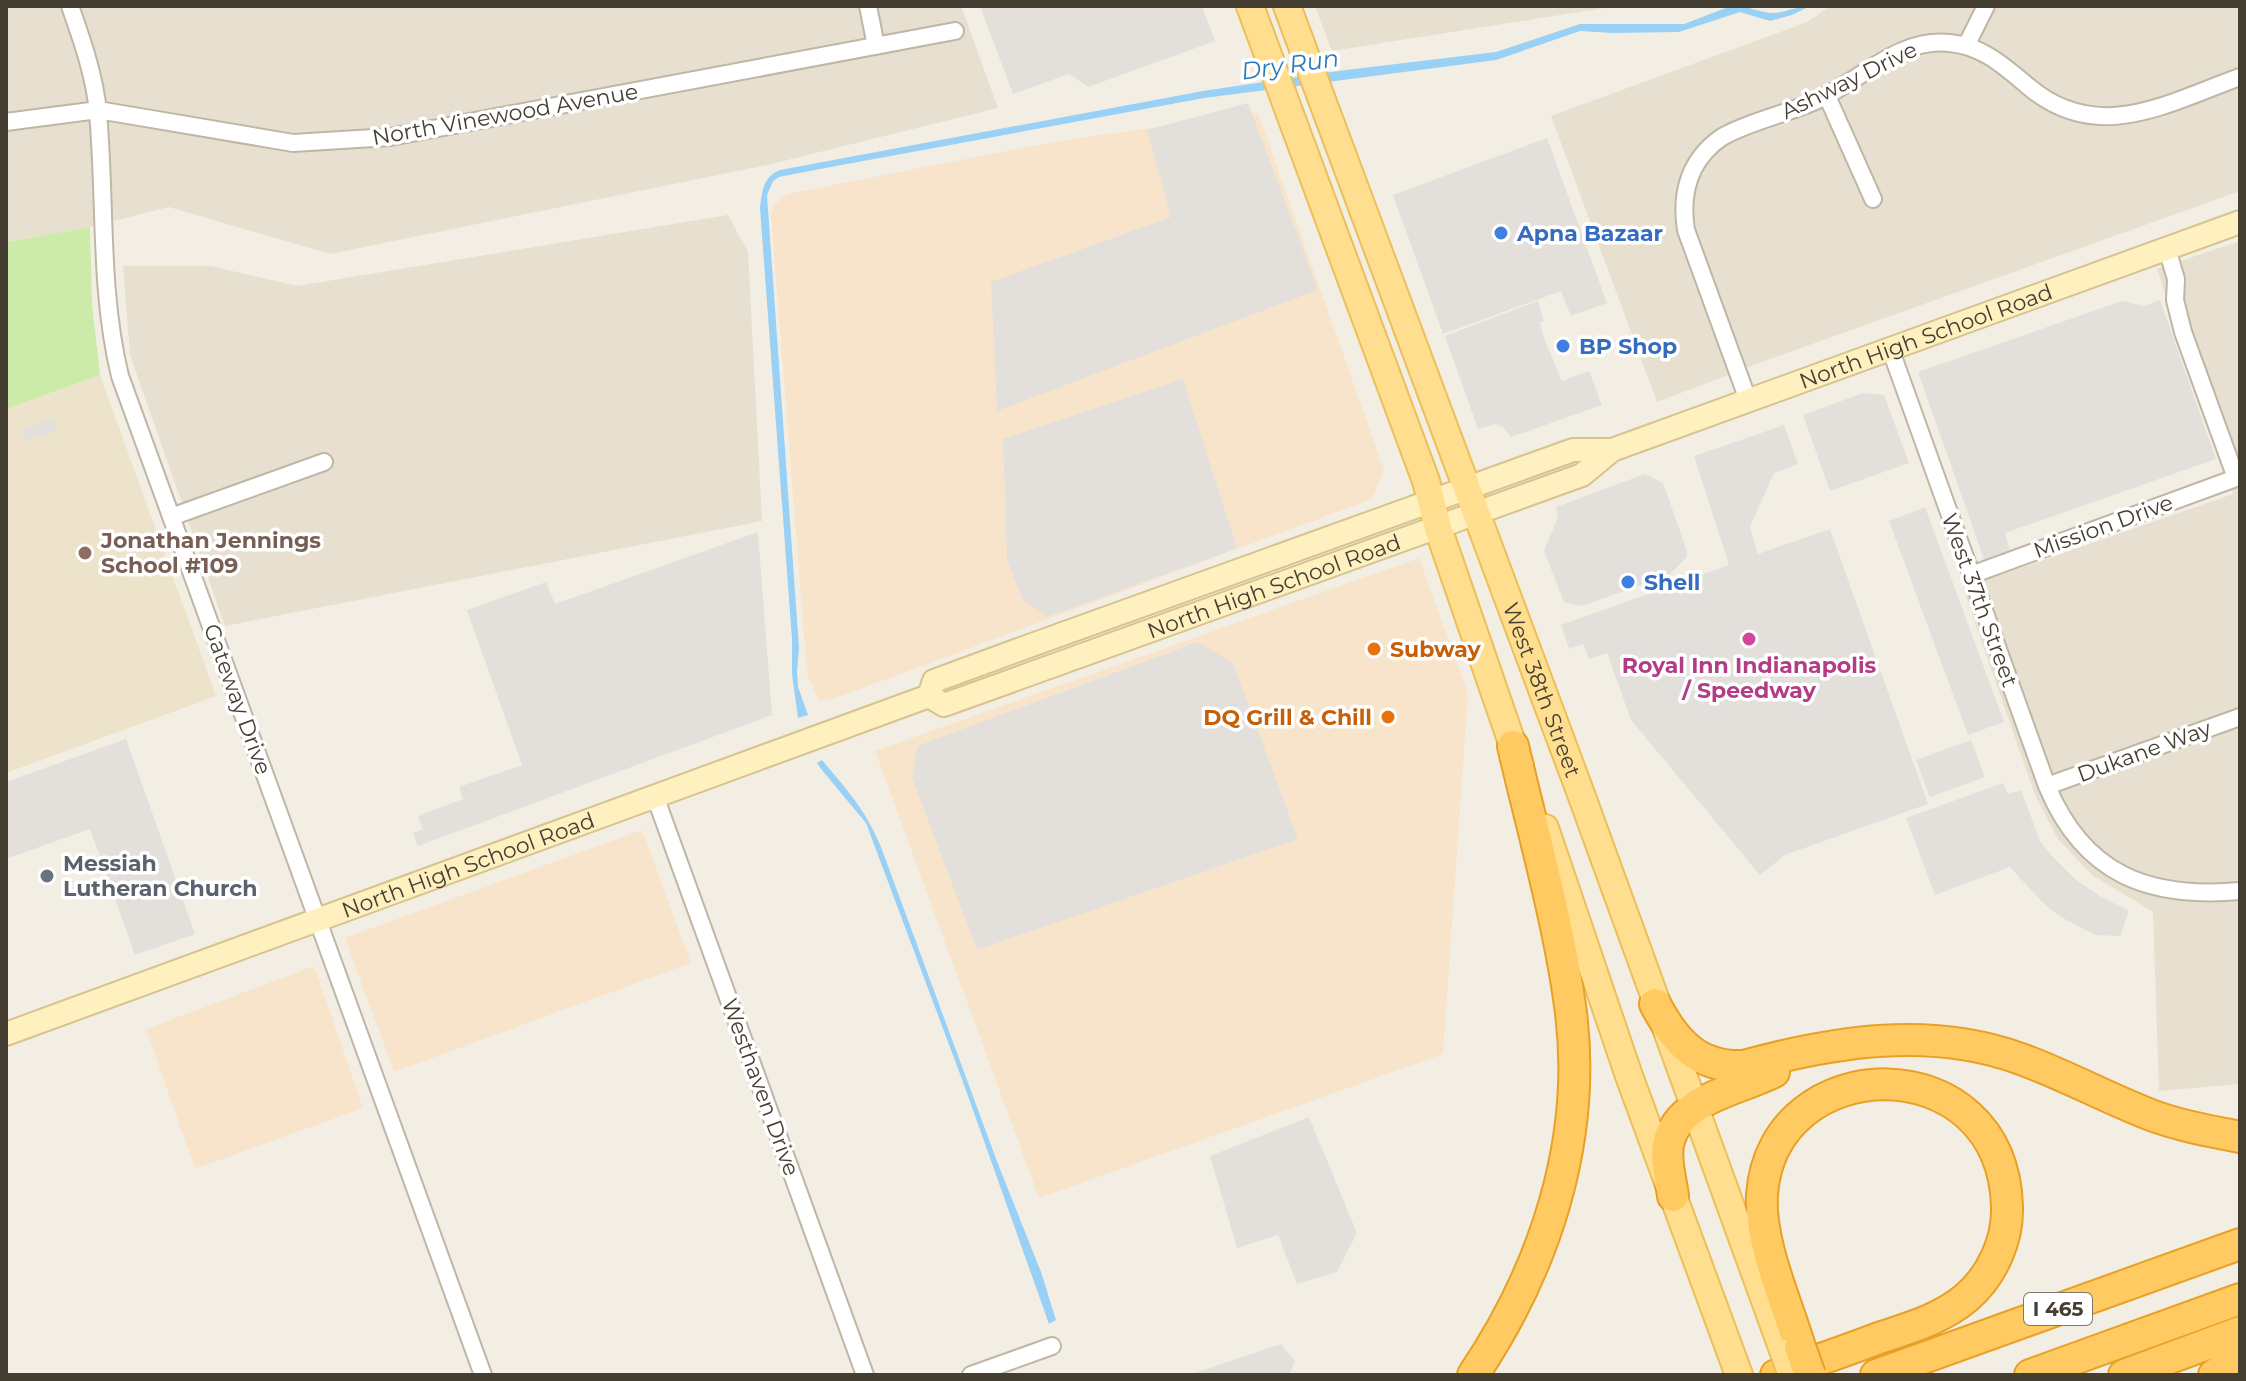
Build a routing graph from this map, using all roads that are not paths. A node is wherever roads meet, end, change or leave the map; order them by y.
1 (70, 6) edge
2 (868, 6) edge
3 (1250, 6) edge
4 (1287, 6) edge
5 (1986, 6) edge
6 (955, 31) dead end
7 (876, 46) junction
8 (1966, 46) junction
9 (2240, 77) edge
10 (1827, 96) junction
11 (98, 110) junction
12 (6, 122) edge
13 (1873, 199) dead end
14 (2240, 222) edge
15 (2167, 249) junction
16 (1890, 348) junction
17 (1748, 400) junction
18 (1612, 450) junction
19 (324, 462) dead end
20 (2238, 478) edge
21 (1467, 489) junction
22 (1433, 501) junction
23 (1476, 514) junction
24 (171, 517) junction
25 (1438, 528) junction
26 (1971, 575) junction
27 (929, 696) junction
28 (2240, 717) edge
29 (1513, 746) junction
30 (2047, 786) junction
31 (656, 799) junction
32 (2240, 891) edge
33 (319, 920) junction
34 (1655, 1004) junction
35 (6, 1034) edge
36 (1815, 1051) junction
37 (1694, 1109) junction
38 (2240, 1137) edge
39 (1673, 1196) junction
40 (2240, 1244) edge
41 (2240, 1299) edge
42 (2240, 1332) edge
43 (1052, 1346) dead end
44 (2240, 1357) edge
45 (1788, 1362) edge
46 (1738, 1372) edge
47 (483, 1375) edge
48 (865, 1375) edge
49 (971, 1375) edge
50 (1473, 1375) edge
51 (1810, 1375) edge
52 (1876, 1375) edge
53 (2030, 1375) edge
54 (2124, 1375) edge
55 (2214, 1375) edge

1 - 11 street, Gateway Drive
2 - 7 street
3 - 22 main road, West 38th Street
4 - 21 main road, West 38th Street
5 - 8 street
6 - 7 street, North Vinewood Avenue
7 - 11 street, North Vinewood Avenue
8 - 9 street, Ashway Drive
8 - 10 street, Ashway Drive
10 - 13 street
10 - 17 street, Ashway Drive
11 - 12 street, North Vinewood Avenue
11 - 24 street, Gateway Drive
14 - 15 street, North High School Road
15 - 16 street, North High School Road
15 - 20 street
16 - 17 street, North High School Road
16 - 26 street, West 37th Street
17 - 18 street, North High School Road
18 - 21 street, North High School Road
18 - 23 street, North High School Road
19 - 24 street
20 - 26 street, Mission Drive
21 - 22 street, North High School Road
21 - 23 main road, West 38th Street
22 - 25 main road, West 38th Street
22 - 27 street, North High School Road
23 - 25 street, North High School Road
23 - 34 main road, West 38th Street
24 - 33 street, Gateway Drive
25 - 27 street, North High School Road
25 - 29 main road, West 38th Street
26 - 30 street, West 37th Street
27 - 31 street, North High School Road
28 - 30 street, Dukane Way
29 - 39 main road, West 38th Street
29 - 50 highway
30 - 32 street, West 37th Street
31 - 33 street, North High School Road
31 - 48 street, Westhaven Drive
33 - 35 street, North High School Road
33 - 47 street, Gateway Drive
34 - 36 highway
34 - 37 main road, West 38th Street
36 - 37 highway
36 - 38 highway
37 - 39 highway
37 - 45 main road, West 38th Street
39 - 46 main road, West 38th Street
40 - 52 highway, I 465
41 - 53 highway, I 465
42 - 54 highway
43 - 49 street
44 - 55 highway
45 - 45 highway
45 - 51 highway, bridge

